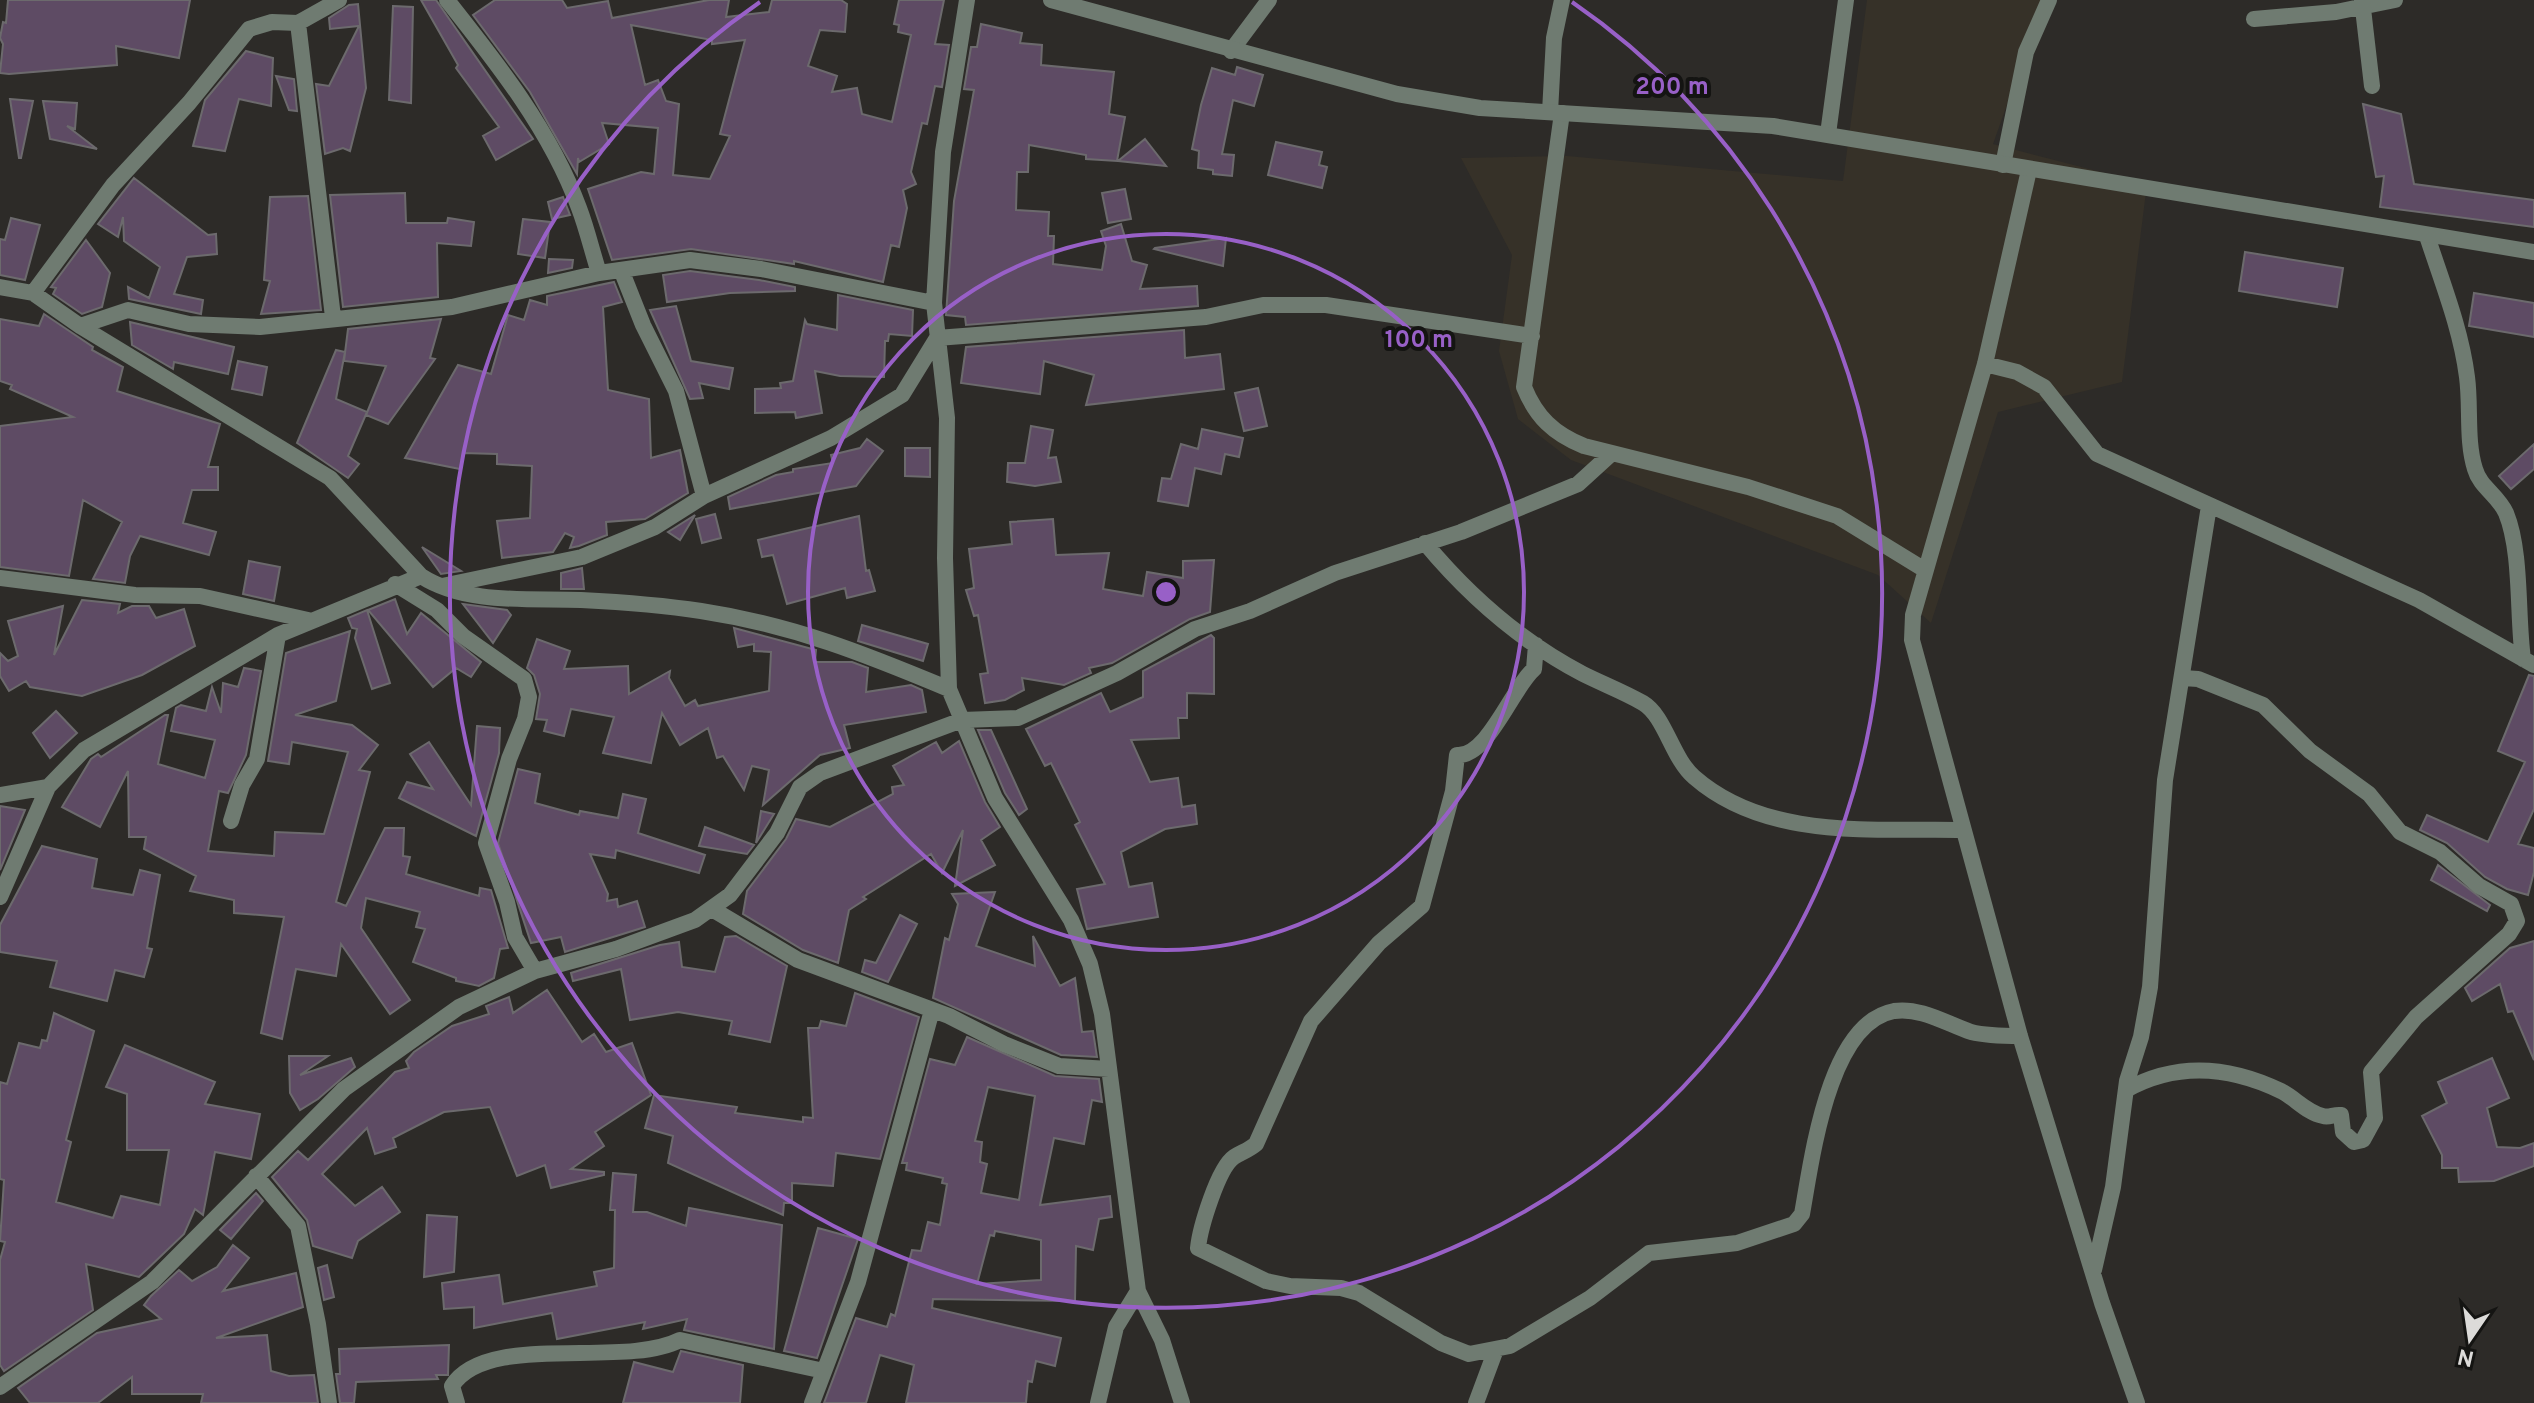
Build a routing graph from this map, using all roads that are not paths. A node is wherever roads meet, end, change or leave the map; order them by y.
1 (339, 0) edge
2 (447, 0) edge
3 (967, 0) edge
4 (1051, 0) edge
5 (1269, 0) edge
6 (1562, 0) edge
7 (1846, 0) edge
8 (2049, 0) edge
9 (2395, 0) edge
10 (2363, 4) edge
11 (2254, 19) dead end
12 (298, 23) junction
13 (1231, 51) junction
14 (2372, 86) dead end
15 (1556, 113) junction
16 (1828, 134) junction
17 (2003, 165) junction
18 (2029, 170) junction
19 (2427, 236) junction
20 (2534, 252) edge
21 (622, 272) junction
22 (599, 273) junction
23 (0, 287) edge
24 (33, 293) junction
25 (934, 303) junction
26 (333, 317) junction
27 (80, 326) junction
28 (1532, 336) junction
29 (937, 338) junction
30 (1985, 364) junction
31 (1612, 453) junction
32 (704, 496) junction
33 (2209, 506) junction
34 (1425, 543) junction
35 (1925, 570) junction
36 (421, 576) junction
37 (0, 578) edge
38 (395, 584) junction
39 (437, 587) junction
40 (308, 620) junction
41 (278, 635) junction
42 (1536, 645) junction
43 (2529, 662) edge
44 (2183, 678) junction
45 (949, 689) junction
46 (962, 720) junction
47 (48, 787) junction
48 (0, 795) edge
49 (231, 821) dead end
50 (1963, 830) junction
51 (0, 897) edge
52 (712, 909) junction
53 (535, 971) junction
54 (932, 1010) junction
55 (2020, 1036) junction
56 (1109, 1069) junction
57 (2126, 1090) junction
58 (256, 1176) junction
59 (2094, 1270) junction
60 (1138, 1291) junction
61 (1495, 1352) junction
62 (824, 1371) junction
63 (0, 1387) edge
64 (329, 1403) edge
65 (457, 1403) edge
66 (812, 1403) edge
67 (1098, 1403) edge
68 (1182, 1403) edge
69 (1476, 1403) edge
70 (2137, 1403) edge

1 - 12 street
2 - 22 street
3 - 25 street
4 - 13 street
5 - 13 street
6 - 15 street
7 - 16 street
8 - 17 street
9 - 10 street
10 - 11 street
10 - 14 street
12 - 24 street
12 - 26 street
13 - 15 street
15 - 16 street
15 - 28 street
16 - 17 street
17 - 18 street
18 - 19 street
18 - 30 street
19 - 20 street
19 - 43 street
21 - 22 street
21 - 25 street
21 - 32 street
22 - 26 street
23 - 24 street
24 - 27 street
25 - 29 street
26 - 27 street
27 - 36 street
28 - 29 street
28 - 31 street
29 - 32 street
29 - 45 street
30 - 33 street
30 - 35 street
31 - 34 street
31 - 35 street
32 - 39 street
33 - 43 street
33 - 44 street
34 - 42 street
34 - 46 street
35 - 50 street
36 - 38 street
36 - 39 street
37 - 40 street
38 - 40 street
38 - 53 street
39 - 45 street
40 - 41 street
41 - 47 street
41 - 49 street
42 - 50 street
42 - 61 street
44 - 57 street
44 - 57 street
45 - 46 street
46 - 52 street
46 - 56 street
47 - 48 street
47 - 51 street
50 - 55 street
52 - 53 street
52 - 54 street
53 - 58 street
54 - 56 street
54 - 62 street
55 - 59 street
55 - 61 street
56 - 60 street
57 - 59 street
58 - 63 street
58 - 64 street
59 - 70 street
60 - 67 street
60 - 68 street
61 - 69 street
62 - 65 street
62 - 66 street

